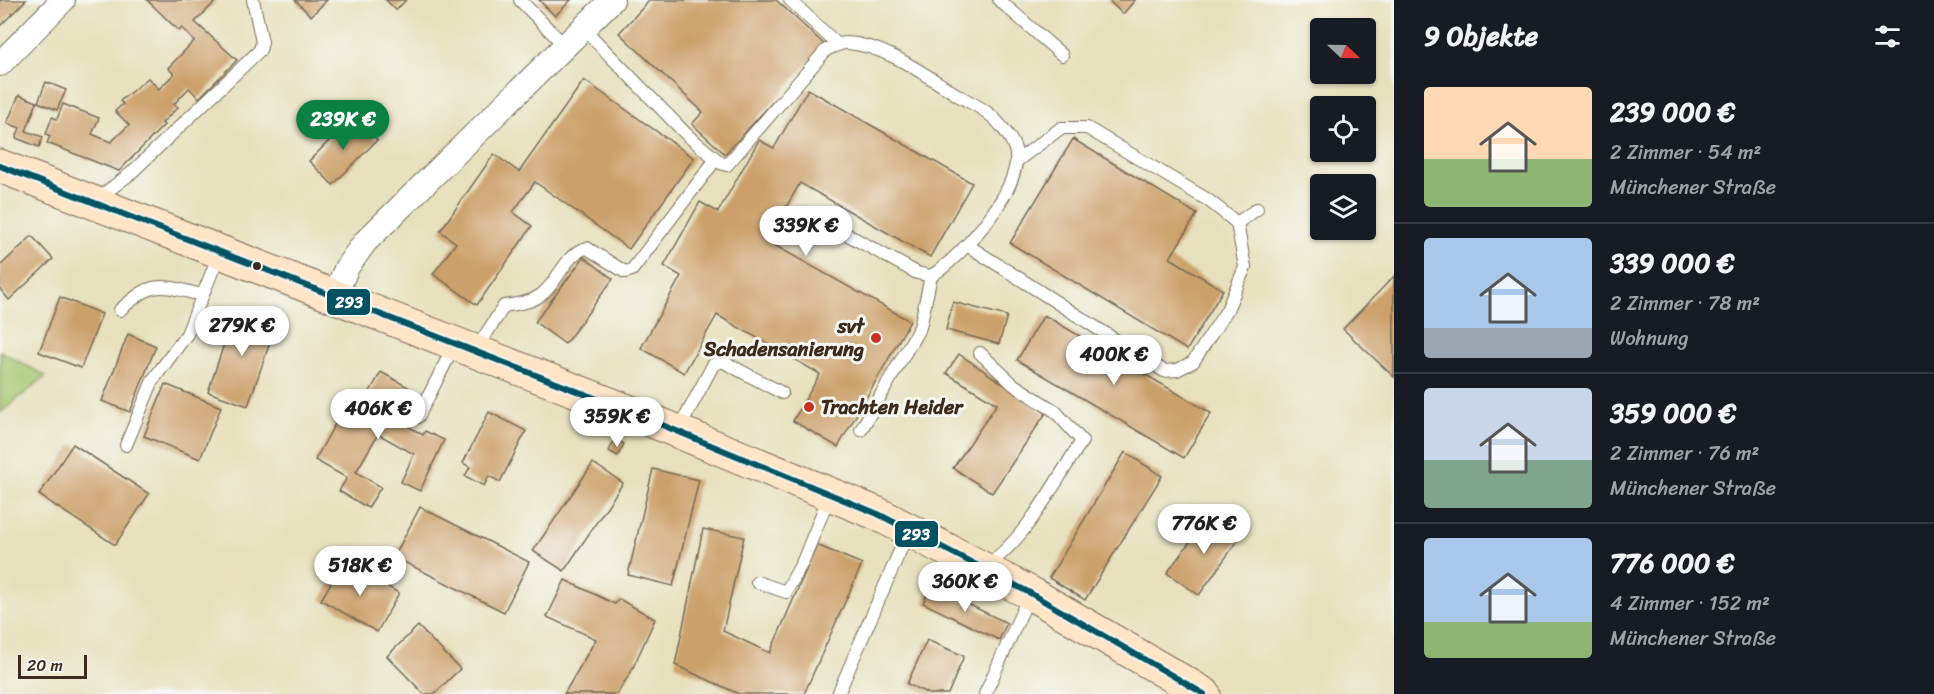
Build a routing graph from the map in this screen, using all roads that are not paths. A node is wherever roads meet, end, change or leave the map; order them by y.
1 (63, 0) edge
2 (253, 0) edge
3 (520, 0) edge
4 (612, 0) edge
5 (790, 0) edge
6 (999, 0) edge
7 (584, 29) junction
8 (838, 45) junction
9 (566, 47) junction
10 (1062, 55) dead end
11 (0, 64) edge
12 (716, 159) junction
13 (1018, 160) junction
14 (0, 166) edge
15 (92, 204) junction
16 (1257, 209) dead end
17 (819, 219) dead end
18 (1237, 223) junction
19 (967, 245) junction
20 (220, 251) junction
21 (931, 276) junction
22 (202, 295) junction
23 (334, 297) junction
24 (120, 310) dead end
25 (465, 348) junction
26 (980, 353) dead end
27 (782, 393) dead end
28 (418, 417) dead end
29 (861, 430) dead end
30 (678, 432) junction
31 (126, 445) dead end
32 (831, 493) junction
33 (909, 529) junction
34 (983, 568) junction
35 (757, 582) dead end
36 (1030, 593) junction
37 (838, 694) edge
38 (985, 694) edge
39 (1204, 694) edge

1 - 11 street
2 - 15 lane
3 - 9 lane
4 - 7 street
5 - 8 lane
6 - 10 lane
7 - 9 street
7 - 12 lane
8 - 12 lane
8 - 13 lane
9 - 23 street
12 - 25 lane
13 - 18 lane
13 - 19 lane
14 - 15 main road
15 - 20 main road
16 - 18 lane
17 - 21 lane
18 - 19 lane
19 - 21 lane
20 - 22 lane
20 - 23 main road
21 - 29 lane
22 - 24 lane
22 - 31 lane
23 - 25 main road
25 - 28 lane
25 - 30 main road
26 - 34 lane
27 - 30 lane
30 - 32 main road
32 - 33 main road
32 - 35 lane
33 - 34 main road
33 - 37 lane
34 - 36 main road
36 - 38 lane
36 - 39 main road

